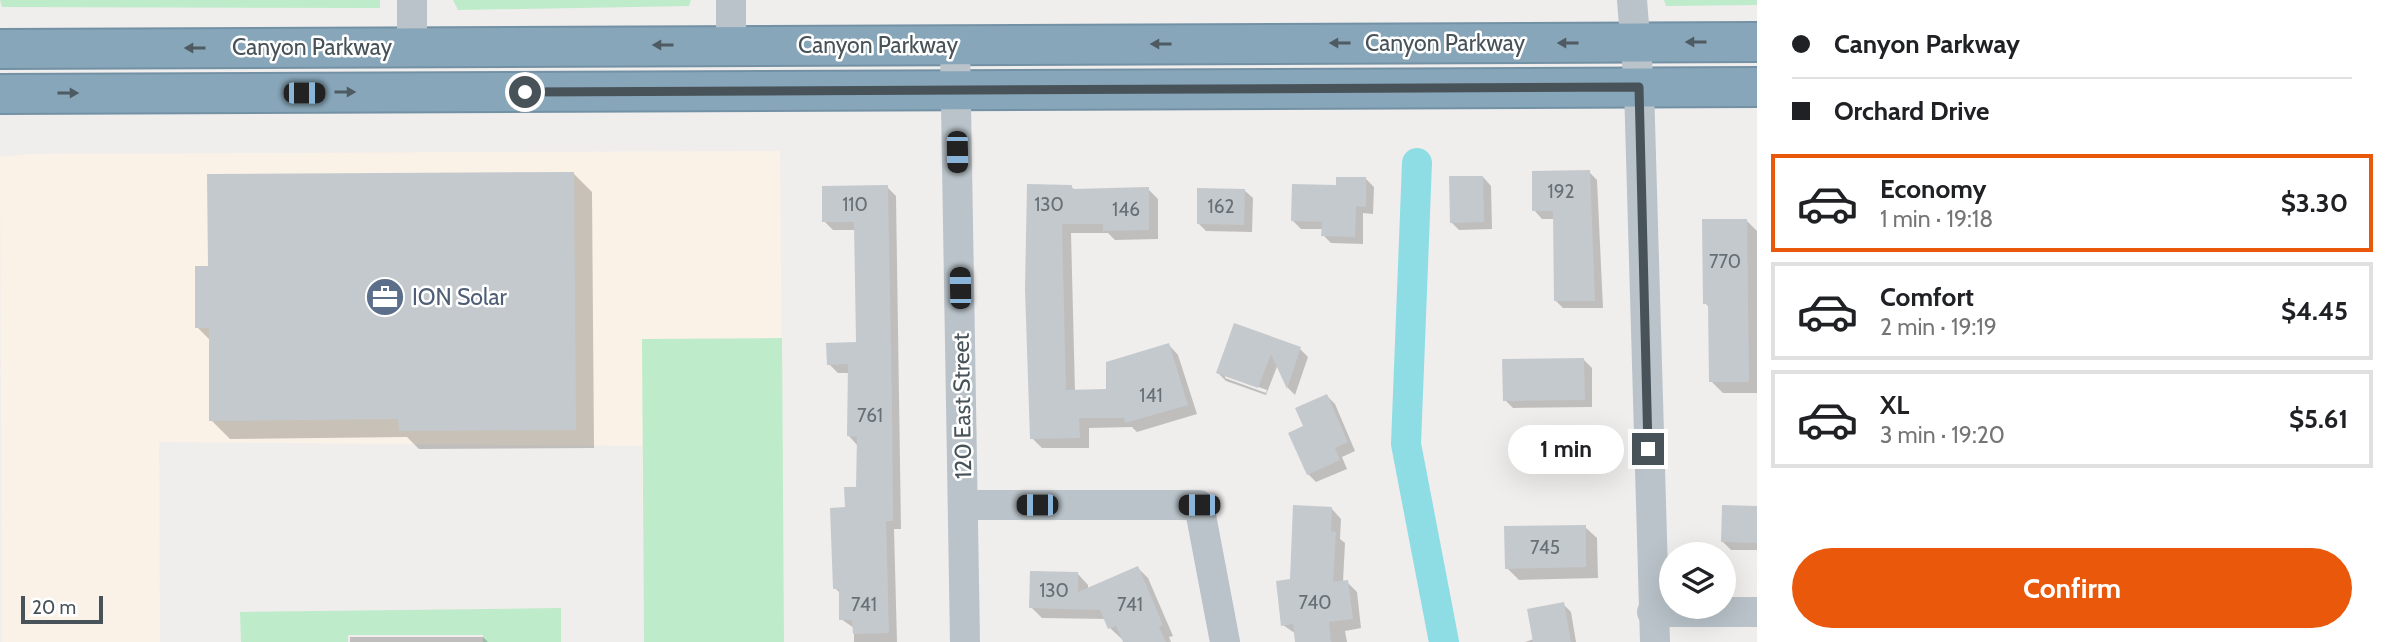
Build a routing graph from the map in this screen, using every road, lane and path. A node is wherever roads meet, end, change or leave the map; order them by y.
1 (412, 0) edge
2 (730, 0) edge
3 (1632, 0) edge
4 (1757, 42) edge
5 (1636, 43) junction
6 (731, 44) junction
7 (955, 45) junction
8 (412, 46) junction
9 (0, 49) edge
10 (1639, 87) junction
11 (1757, 88) edge
12 (956, 90) junction
13 (0, 94) edge
14 (964, 505) junction
15 (1652, 612) junction
16 (1757, 612) edge
17 (965, 642) edge
18 (1225, 642) edge
19 (1655, 642) edge

1 - 8 street
2 - 6 street
3 - 5 street
4 -> 5 highway, Canyon Parkway
5 -> 7 highway, Canyon Parkway
5 - 10 street
6 - 7 highway, Canyon Parkway
6 -> 8 highway, Canyon Parkway
7 - 12 street, 120 East Street
8 -> 9 highway, Canyon Parkway
10 - 11 highway, Canyon Parkway
10 - 12 highway, Canyon Parkway
10 - 15 street
13 -> 12 highway, Canyon Parkway
12 - 14 street, 120 East Street
14 - 17 street, 120 East Street
14 - 18 street
15 - 16 street
15 - 19 street

